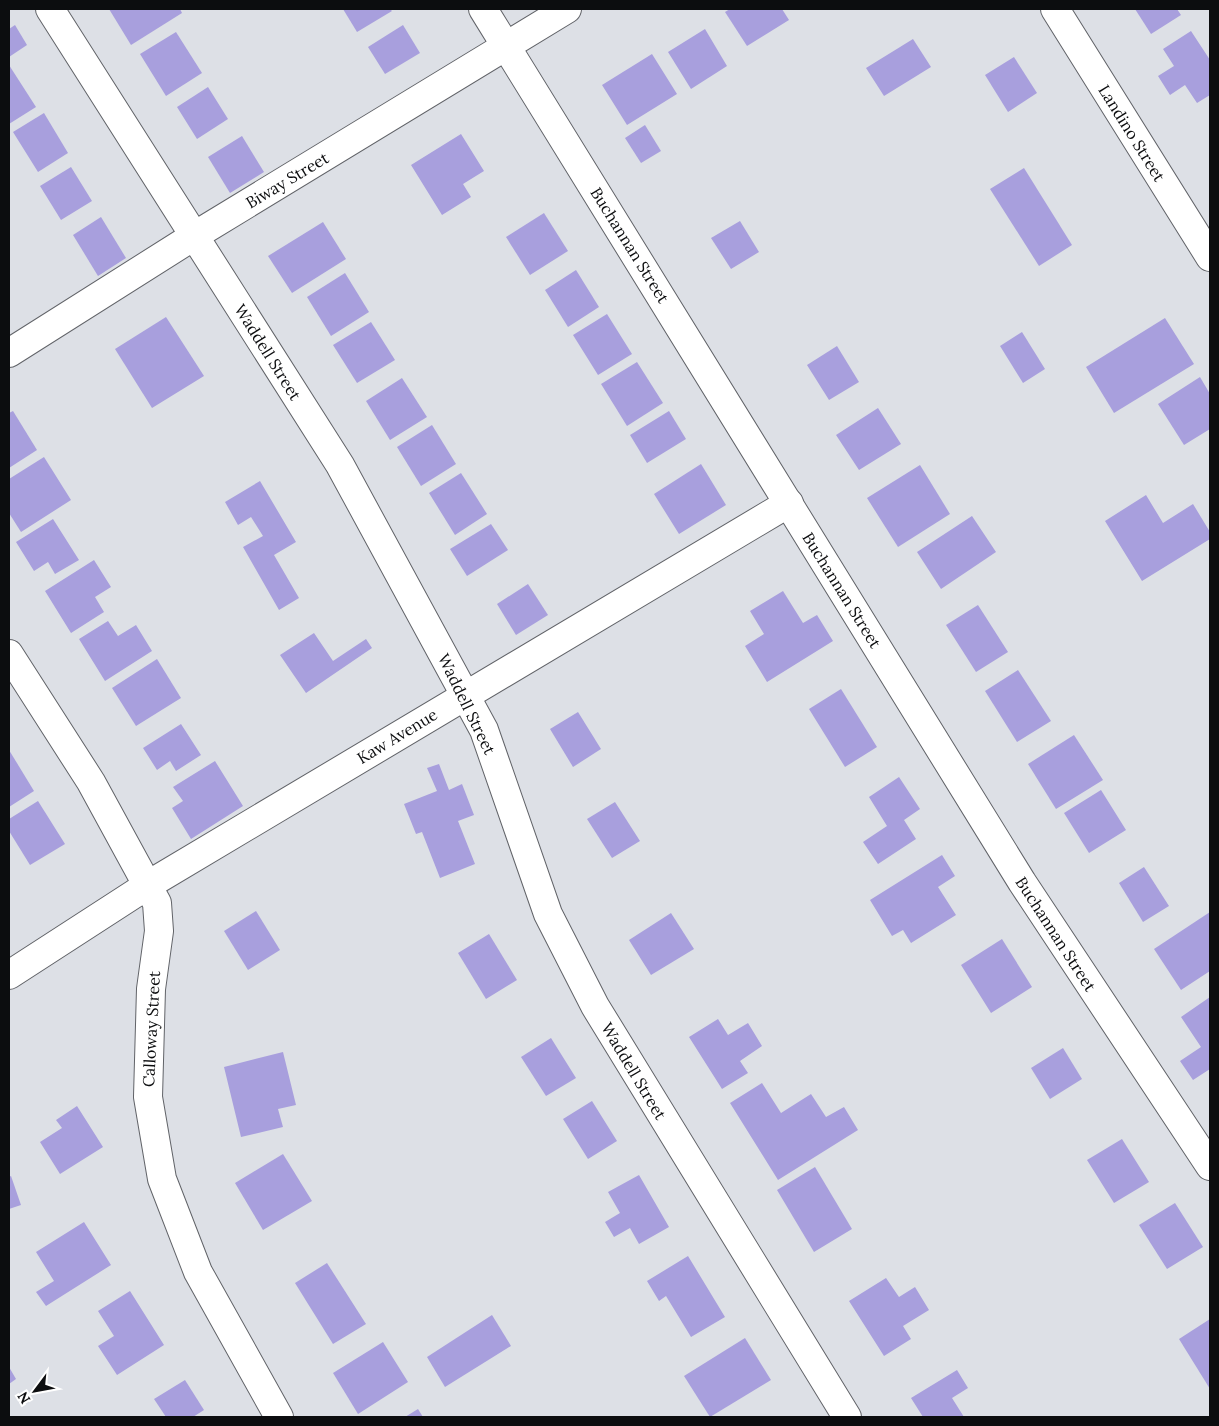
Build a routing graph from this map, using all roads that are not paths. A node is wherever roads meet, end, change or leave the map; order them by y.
1 (50, 9) edge
2 (483, 9) edge
3 (567, 9) edge
4 (1054, 9) edge
5 (507, 46) junction
6 (194, 236) junction
7 (1210, 257) edge
8 (9, 353) edge
9 (789, 503) junction
10 (9, 654) edge
11 (465, 695) junction
12 (148, 885) junction
13 (9, 974) edge
14 (1210, 1166) edge
15 (279, 1417) edge
16 (847, 1417) edge

1 - 6 street, Waddell Street
2 - 5 street, Buchannan Street
3 - 5 street, Biway Street
4 - 7 street, Landino Street
5 - 6 street, Biway Street
5 - 9 street, Buchannan Street
6 - 8 street, Biway Street
6 - 11 street, Waddell Street
9 - 11 street, Kaw Avenue
9 - 14 street, Buchannan Street
10 - 12 street, Calloway Street
11 - 12 street, Kaw Avenue
11 - 16 street, Waddell Street
12 - 13 street, Kaw Avenue
12 - 15 street, Calloway Street

